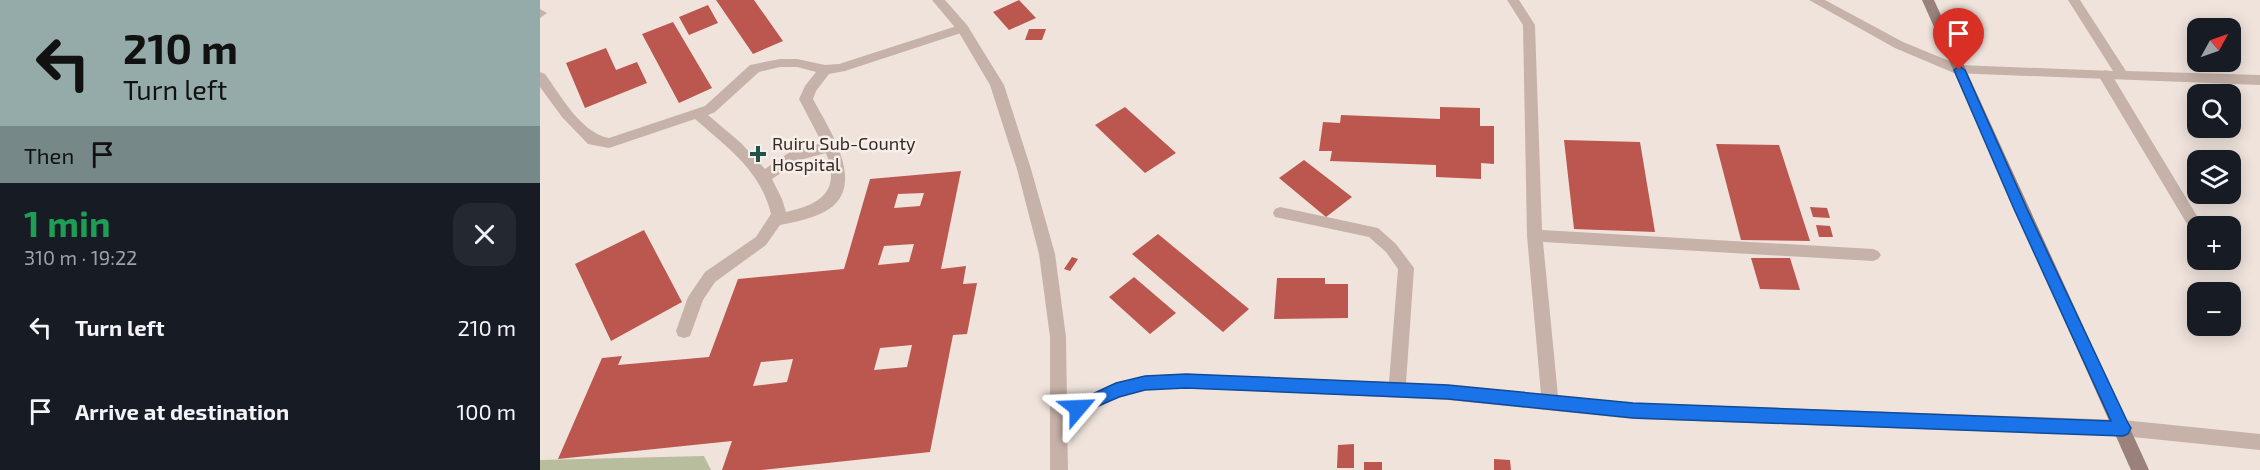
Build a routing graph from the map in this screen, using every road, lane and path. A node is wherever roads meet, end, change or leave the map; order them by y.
1 (938, 0) edge
2 (1514, 0) edge
3 (1815, 0) edge
4 (1928, 0) edge
5 (2074, 0) edge
6 (963, 28) junction
7 (825, 70) junction
8 (1959, 70) junction
9 (2105, 75) junction
10 (2122, 75) junction
11 (540, 77) edge
12 (2260, 80) edge
13 (698, 114) junction
14 (831, 147) junction
15 (765, 177) junction
16 (1280, 213) dead end
17 (2190, 216) edge
18 (774, 221) junction
19 (1534, 236) junction
20 (1873, 255) dead end
21 (684, 331) dead end
22 (1397, 390) junction
23 (1550, 402) junction
24 (1059, 418) junction
25 (2123, 428) junction
26 (2260, 442) edge
27 (1059, 470) edge
28 (2140, 470) edge

1 - 6 street
2 - 19 street
3 - 8 street
4 - 8 main road
5 - 10 street
6 - 7 street
6 - 24 street
7 - 13 street
7 - 14 street
8 - 9 street
8 - 25 main road
9 - 10 street
9 - 17 street
10 - 12 street
11 - 13 street
13 - 15 street
14 - 15 street
14 - 18 street
15 - 18 street
16 - 22 street
18 - 21 street
19 - 20 street
19 - 23 street
22 - 23 street
22 - 24 street
23 - 25 street
24 - 27 street
25 - 26 street
25 - 28 main road

